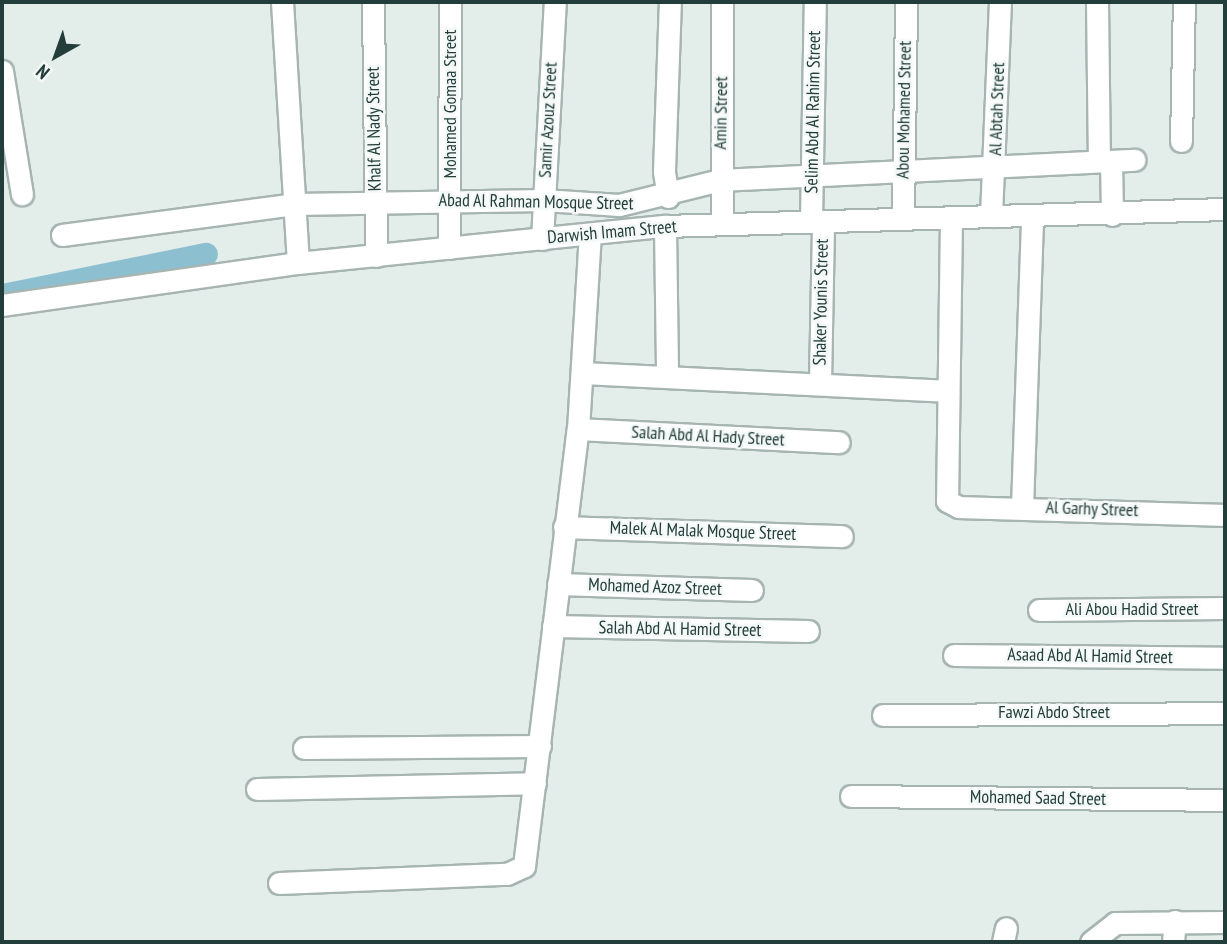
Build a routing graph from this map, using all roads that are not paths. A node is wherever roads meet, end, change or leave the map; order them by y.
1 (282, 2) edge
2 (373, 2) edge
3 (450, 2) edge
4 (555, 2) edge
5 (670, 2) edge
6 (722, 2) edge
7 (815, 2) edge
8 (906, 2) edge
9 (1000, 2) edge
10 (1097, 2) edge
11 (1184, 2) edge
12 (2, 71) edge
13 (1181, 141) dead end
14 (1135, 160) dead end
15 (1105, 161) junction
16 (995, 165) junction
17 (904, 170) junction
18 (811, 174) junction
19 (720, 180) junction
20 (22, 194) dead end
21 (668, 197) junction
22 (375, 200) junction
23 (544, 200) junction
24 (449, 201) junction
25 (294, 204) junction
26 (1225, 209) edge
27 (1032, 215) junction
28 (1112, 215) junction
29 (990, 216) junction
30 (951, 218) junction
31 (903, 219) junction
32 (817, 221) junction
33 (722, 224) junction
34 (665, 226) junction
35 (590, 234) junction
36 (62, 235) dead end
37 (542, 239) junction
38 (449, 248) junction
39 (376, 256) junction
40 (298, 264) junction
41 (2, 305) edge
42 (583, 373) junction
43 (667, 375) junction
44 (820, 382) junction
45 (945, 391) junction
46 (578, 429) junction
47 (839, 442) dead end
48 (1022, 507) junction
49 (1225, 515) edge
50 (564, 527) junction
51 (842, 536) dead end
52 (558, 584) junction
53 (752, 590) dead end
54 (1225, 608) edge
55 (1039, 610) dead end
56 (553, 626) junction
57 (808, 631) dead end
58 (954, 655) dead end
59 (1225, 658) edge
60 (1225, 713) edge
61 (883, 715) dead end
62 (540, 746) junction
63 (304, 748) dead end
64 (535, 783) junction
65 (257, 789) dead end
66 (851, 796) dead end
67 (1225, 800) edge
68 (279, 883) dead end
69 (1225, 922) edge
70 (1174, 932) edge
71 (1091, 942) edge

1 - 25 street
2 - 22 street, Khalf Al Nady Street
3 - 24 street, Mohamed Gomaa Street
4 - 23 street, Samir Azouz Street
5 - 21 street
6 - 19 street, Amin Street
7 - 18 street, Selim Abd Al Rahim Street
8 - 17 street, Abou Mohamed Street
9 - 16 street, Al Abtah Street
10 - 15 street
11 - 13 street
12 - 20 street
14 - 15 street, Abad Al Rahman Mosque Street
15 - 16 street, Abad Al Rahman Mosque Street
15 - 28 street
16 - 17 street, Abad Al Rahman Mosque Street
16 - 29 street, Al Abtah Street
17 - 18 street, Abad Al Rahman Mosque Street
17 - 31 street, Abou Mohamed Street
18 - 19 street, Abad Al Rahman Mosque Street
18 - 32 street, Selim Abd Al Rahim Street
19 - 21 street, Abad Al Rahman Mosque Street
19 - 33 street, Amin Street
21 - 23 street, Abad Al Rahman Mosque Street
22 - 24 street, Abad Al Rahman Mosque Street
22 - 25 street, Abad Al Rahman Mosque Street
22 - 39 street, Khalf Al Nady Street
23 - 24 street, Abad Al Rahman Mosque Street
23 - 37 street, Samir Azouz Street
24 - 38 street, Mohamed Gomaa Street
25 - 36 street, Abad Al Rahman Mosque Street
25 - 40 street
26 - 28 street, Darwish Imam Street
27 - 28 street, Darwish Imam Street
27 - 29 street, Darwish Imam Street
27 - 48 street
29 - 30 street, Darwish Imam Street
30 - 31 street, Darwish Imam Street
30 - 45 street
31 - 32 street, Darwish Imam Street
32 - 33 street, Darwish Imam Street
32 - 44 street, Shaker Younis Street
33 - 34 street, Darwish Imam Street
34 - 35 street, Darwish Imam Street
34 - 43 street
35 - 37 street, Darwish Imam Street
35 - 42 street
37 - 38 street, Darwish Imam Street
38 - 39 street, Darwish Imam Street
39 - 40 street, Darwish Imam Street
40 - 41 street, Darwish Imam Street
42 - 43 street
42 - 46 street
43 - 44 street
44 - 45 street
45 - 48 street, Al Garhy Street
46 - 47 street, Salah Abd Al Hady Street
46 - 50 street
48 - 49 street, Al Garhy Street
50 - 51 street, Malek Al Malak Mosque Street
50 - 52 street
52 - 53 street, Mohamed Azoz Street
52 - 56 street
54 - 55 street, Ali Abou Hadid Street
56 - 57 street, Salah Abd Al Hamid Street
56 - 62 street
58 - 59 street, Asaad Abd Al Hamid Street
60 - 61 street, Fawzi Abdo Street
62 - 63 street
62 - 64 street
64 - 65 street
64 - 68 street
66 - 67 street, Mohamed Saad Street
69 - 70 street
70 - 71 street

